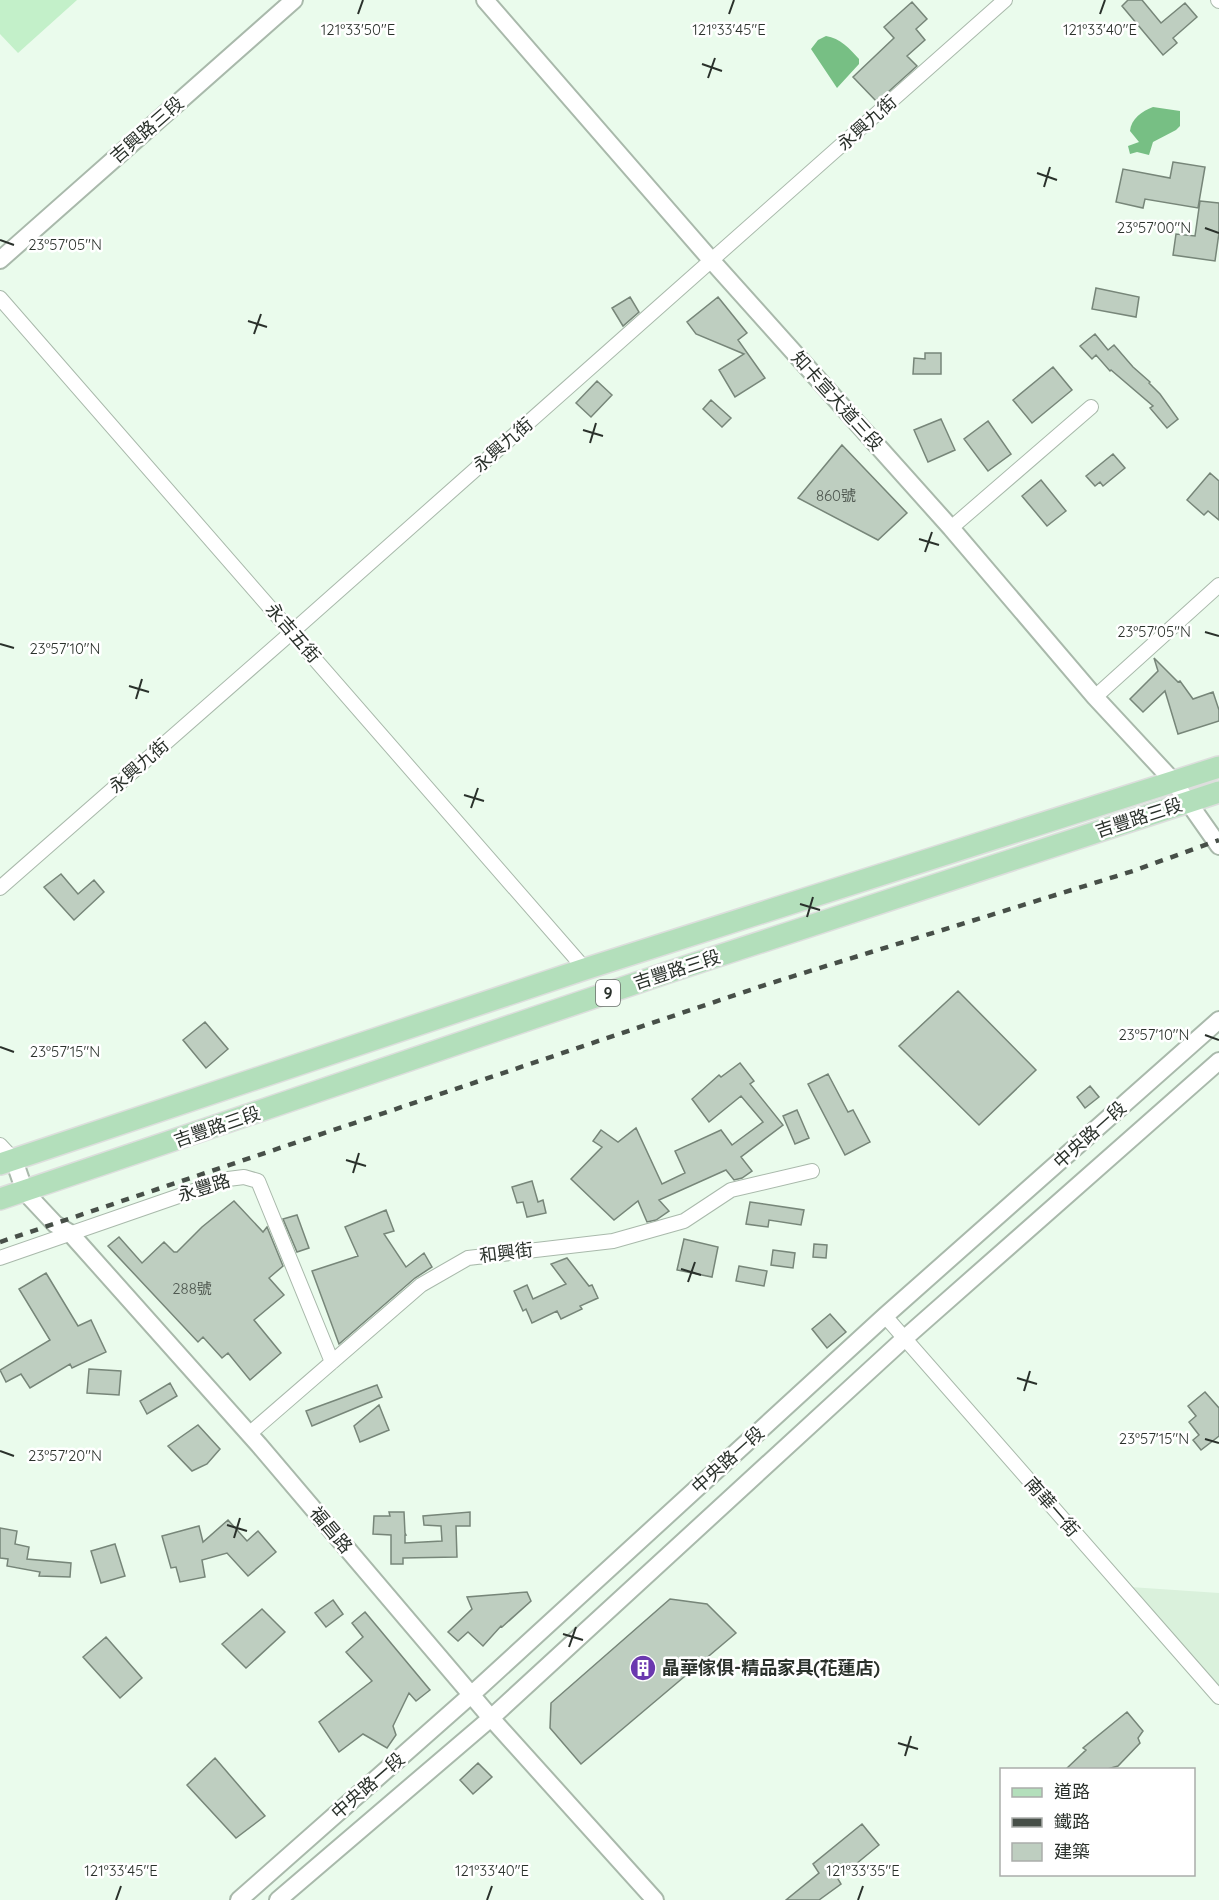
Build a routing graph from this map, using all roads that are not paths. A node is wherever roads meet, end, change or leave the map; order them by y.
1 (294, 0) edge
2 (485, 0) edge
3 (1005, 0) edge
4 (0, 260) edge
5 (712, 261) junction
6 (0, 298) edge
7 (1091, 406) dead end
8 (951, 528) junction
9 (1219, 585) edge
10 (292, 632) junction
11 (1095, 697) junction
12 (1219, 767) edge
13 (1174, 782) junction
14 (1219, 792) edge
15 (1188, 802) junction
16 (1219, 846) edge
17 (0, 888) edge
18 (585, 969) junction
19 (1219, 1020) edge
20 (1219, 1061) edge
21 (5, 1156) edge
22 (812, 1171) dead end
23 (25, 1192) junction
24 (0, 1199) edge
25 (70, 1233) junction
26 (0, 1258) edge
27 (885, 1316) junction
28 (905, 1338) junction
29 (332, 1362) junction
30 (249, 1434) junction
31 (471, 1695) junction
32 (1219, 1697) edge
33 (490, 1718) junction
34 (239, 1900) edge
35 (278, 1900) edge
36 (655, 1900) edge

1 - 4 street, 吉興路三段
2 - 5 street, 知卡宣大道三段
3 - 5 street, 永興九街
5 - 8 street, 知卡宣大道三段
5 - 10 street, 永興九街
6 - 10 street, 永吉五街
7 - 8 street
8 - 11 street, 知卡宣大道三段
9 - 11 street
10 - 17 street, 永興九街
10 - 18 street, 永吉五街
11 - 13 street, 知卡宣大道三段
12 - 13 main road, 吉豐路三段 / 9
13 - 15 street, 知卡宣大道三段
13 - 18 main road, 吉豐路三段 / 9
14 - 15 main road, 吉豐路三段 / 9
15 - 16 street, 知卡宣大道三段
15 - 23 main road, 吉豐路三段 / 9
18 - 21 main road, 吉豐路三段 / 9
19 - 27 street, 中央路一段
20 - 28 street, 中央路一段
21 - 23 street, 福昌路
22 - 29 street, 和興街
23 - 24 main road, 吉豐路三段 / 9
23 - 25 street, 福昌路
25 - 26 street, 永豐路
25 - 29 street, 永豐路
25 - 30 street, 福昌路
27 - 28 street, 南華一街
27 - 31 street, 中央路一段
28 - 32 street, 南華一街
28 - 33 street, 中央路一段
29 - 30 street, 和興街
30 - 31 street, 福昌路
31 - 33 street, 福昌路
31 - 34 street, 中央路一段
33 - 35 street, 中央路一段
33 - 36 street, 福昌路

